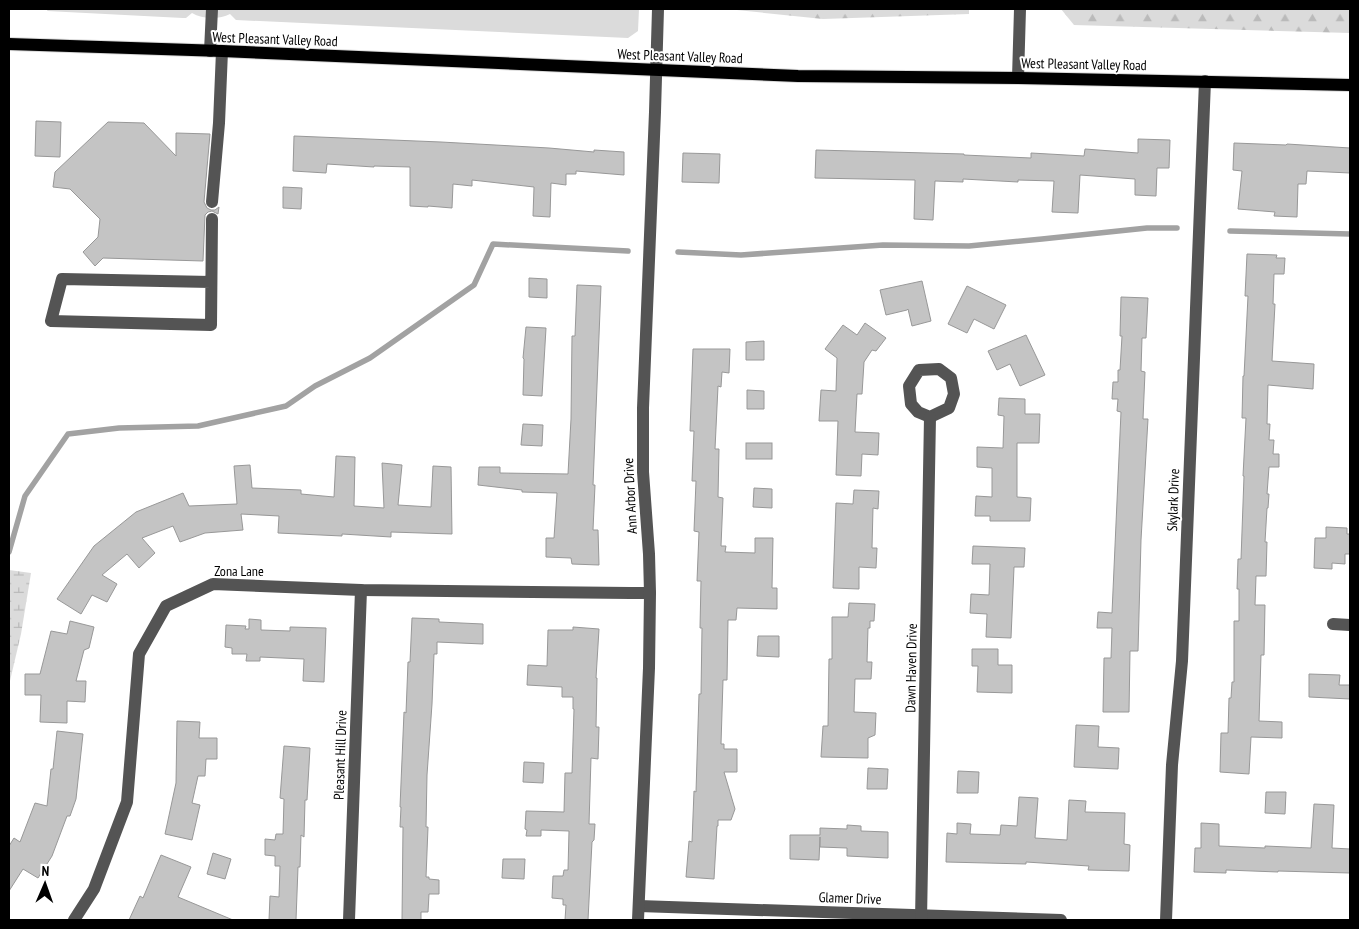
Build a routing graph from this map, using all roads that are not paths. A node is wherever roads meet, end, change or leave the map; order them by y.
1 (212, 9) edge
2 (658, 9) edge
3 (1020, 9) edge
4 (9, 44) edge
5 (216, 51) junction
6 (656, 71) junction
7 (1018, 78) junction
8 (1205, 81) junction
9 (1350, 85) edge
10 (212, 202) dead end
11 (212, 219) dead end
12 (211, 282) junction
13 (930, 417) dead end
14 (361, 590) junction
15 (650, 592) junction
16 (1333, 624) dead end
17 (1350, 624) edge
18 (638, 906) junction
19 (921, 918) edge
20 (74, 920) edge
21 (349, 920) edge
22 (638, 920) edge
23 (1061, 920) edge
24 (1166, 920) edge

1 - 5 street
2 - 6 street, Ann Arbor Drive
3 - 7 street
4 - 5 main road, West Pleasant Valley Road
5 - 6 main road, West Pleasant Valley Road
5 - 10 street
6 - 7 main road, West Pleasant Valley Road
6 - 15 street, Ann Arbor Drive
7 - 8 main road, West Pleasant Valley Road
8 - 9 main road, West Pleasant Valley Road
8 - 24 street, Skylark Drive
11 - 12 street
12 - 12 street
13 - 19 street, Dawn Haven Drive
14 - 15 street, Zona Lane
14 - 20 street, Zona Lane
14 - 21 street, Pleasant Hill Drive
15 - 18 street, Ann Arbor Drive
16 - 17 street
18 - 19 street, Glamer Drive
18 - 22 street, Ann Arbor Drive
19 - 23 street, Glamer Drive

